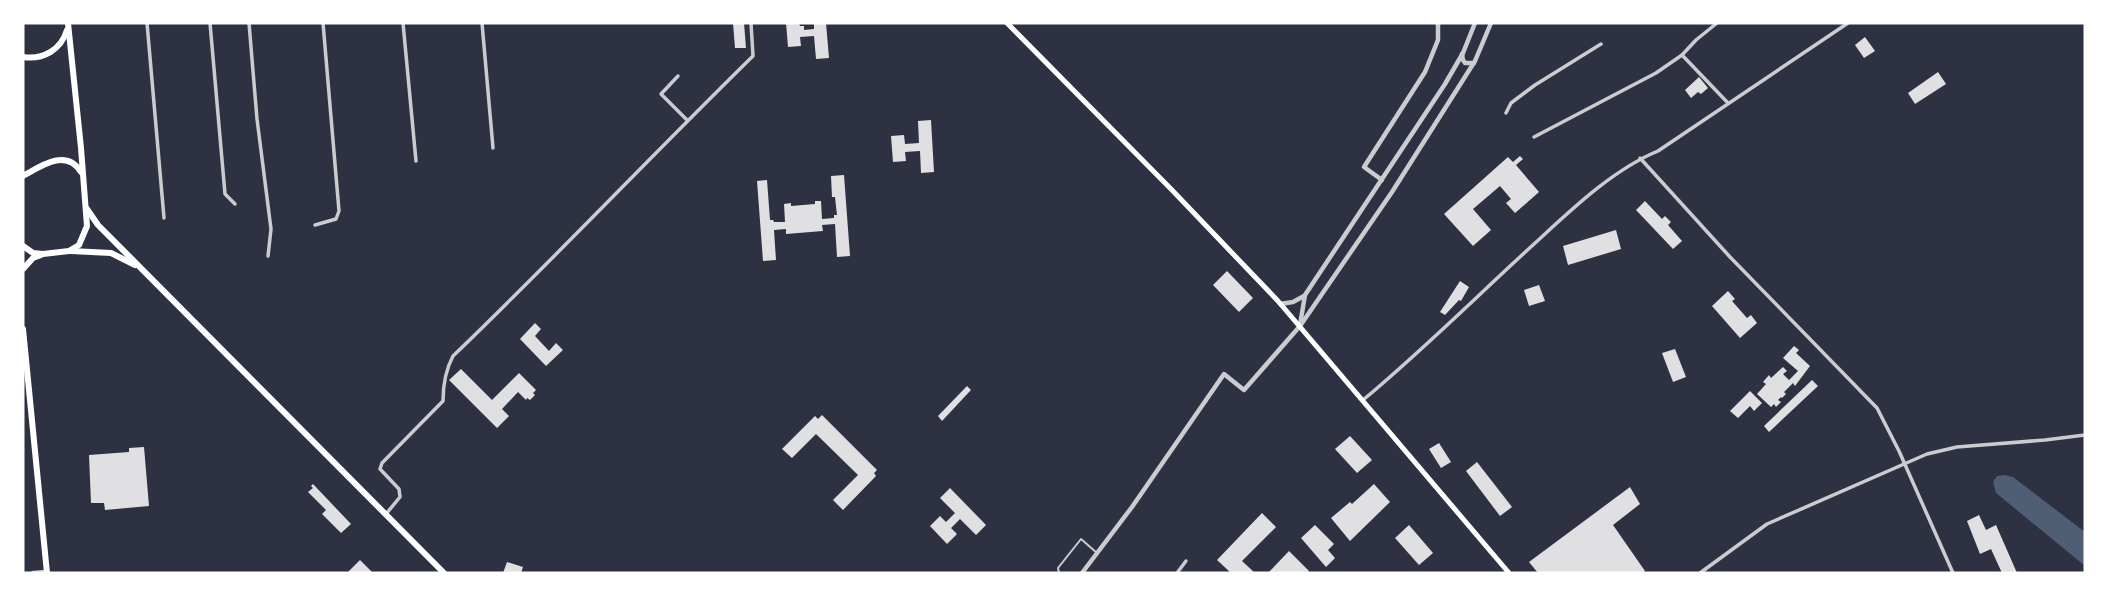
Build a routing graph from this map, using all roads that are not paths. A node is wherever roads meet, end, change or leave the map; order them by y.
1 (146, 23) edge
2 (210, 23) edge
3 (249, 23) edge
4 (323, 23) edge
5 (403, 23) edge
6 (482, 23) edge
7 (751, 23) edge
8 (1007, 23) edge
9 (1438, 23) edge
10 (1475, 23) edge
11 (1492, 23) edge
12 (1717, 23) edge
13 (1848, 23) edge
14 (68, 24) edge
15 (1601, 44) dead end
16 (1463, 53) junction
17 (1682, 55) junction
18 (23, 57) edge
19 (1475, 61) junction
20 (678, 76) dead end
21 (1728, 103) junction
22 (1506, 113) dead end
23 (687, 120) junction
24 (1534, 137) dead end
25 (493, 148) dead end
26 (1403, 149) junction
27 (1413, 158) junction
28 (1640, 159) junction
29 (416, 161) dead end
30 (23, 176) edge
31 (84, 177) junction
32 (1382, 180) junction
33 (234, 204) dead end
34 (87, 209) junction
35 (164, 218) dead end
36 (315, 225) dead end
37 (23, 246) edge
38 (69, 251) junction
39 (43, 254) junction
40 (268, 256) dead end
41 (23, 269) edge
42 (142, 270) junction
43 (1305, 295) junction
44 (1280, 304) junction
45 (1300, 326) junction
46 (23, 329) edge
47 (1362, 401) junction
48 (2085, 435) edge
49 (1905, 464) junction
50 (386, 514) junction
51 (1098, 554) junction
52 (1186, 561) dead end
53 (33, 573) edge
54 (47, 573) edge
55 (444, 573) edge
56 (1059, 573) edge
57 (1082, 573) edge
58 (1177, 573) edge
59 (1509, 573) edge
60 (1700, 573) edge
61 (1954, 573) edge

1 - 35 street
2 - 33 street
3 - 40 street
4 - 36 street
5 - 29 street
6 - 25 street
7 - 23 street
8 - 44 main road
9 - 32 street
10 - 16 street
11 - 19 street
12 - 17 street
13 - 21 street
14 - 18 main road
14 - 31 main road
15 - 22 street
16 - 19 street
16 - 26 street
17 - 21 street
17 - 24 street
19 - 27 street
20 - 23 street
21 - 28 street
23 - 50 street
26 - 27 street
26 - 32 street
27 - 45 street
28 - 47 street
28 - 49 street
30 - 31 main road
31 - 34 main road
32 - 43 street
34 - 38 main road
34 - 42 main road
37 - 39 main road
38 - 39 main road
38 - 42 main road
39 - 41 main road
42 - 50 main road
43 - 44 street
43 - 45 street
44 - 45 main road
45 - 47 main road
45 - 51 street
46 - 54 main road
47 - 59 main road
48 - 49 street
49 - 60 street
49 - 61 street
50 - 55 main road
51 - 56 lane
51 - 57 street
52 - 58 street
53 - 54 street

